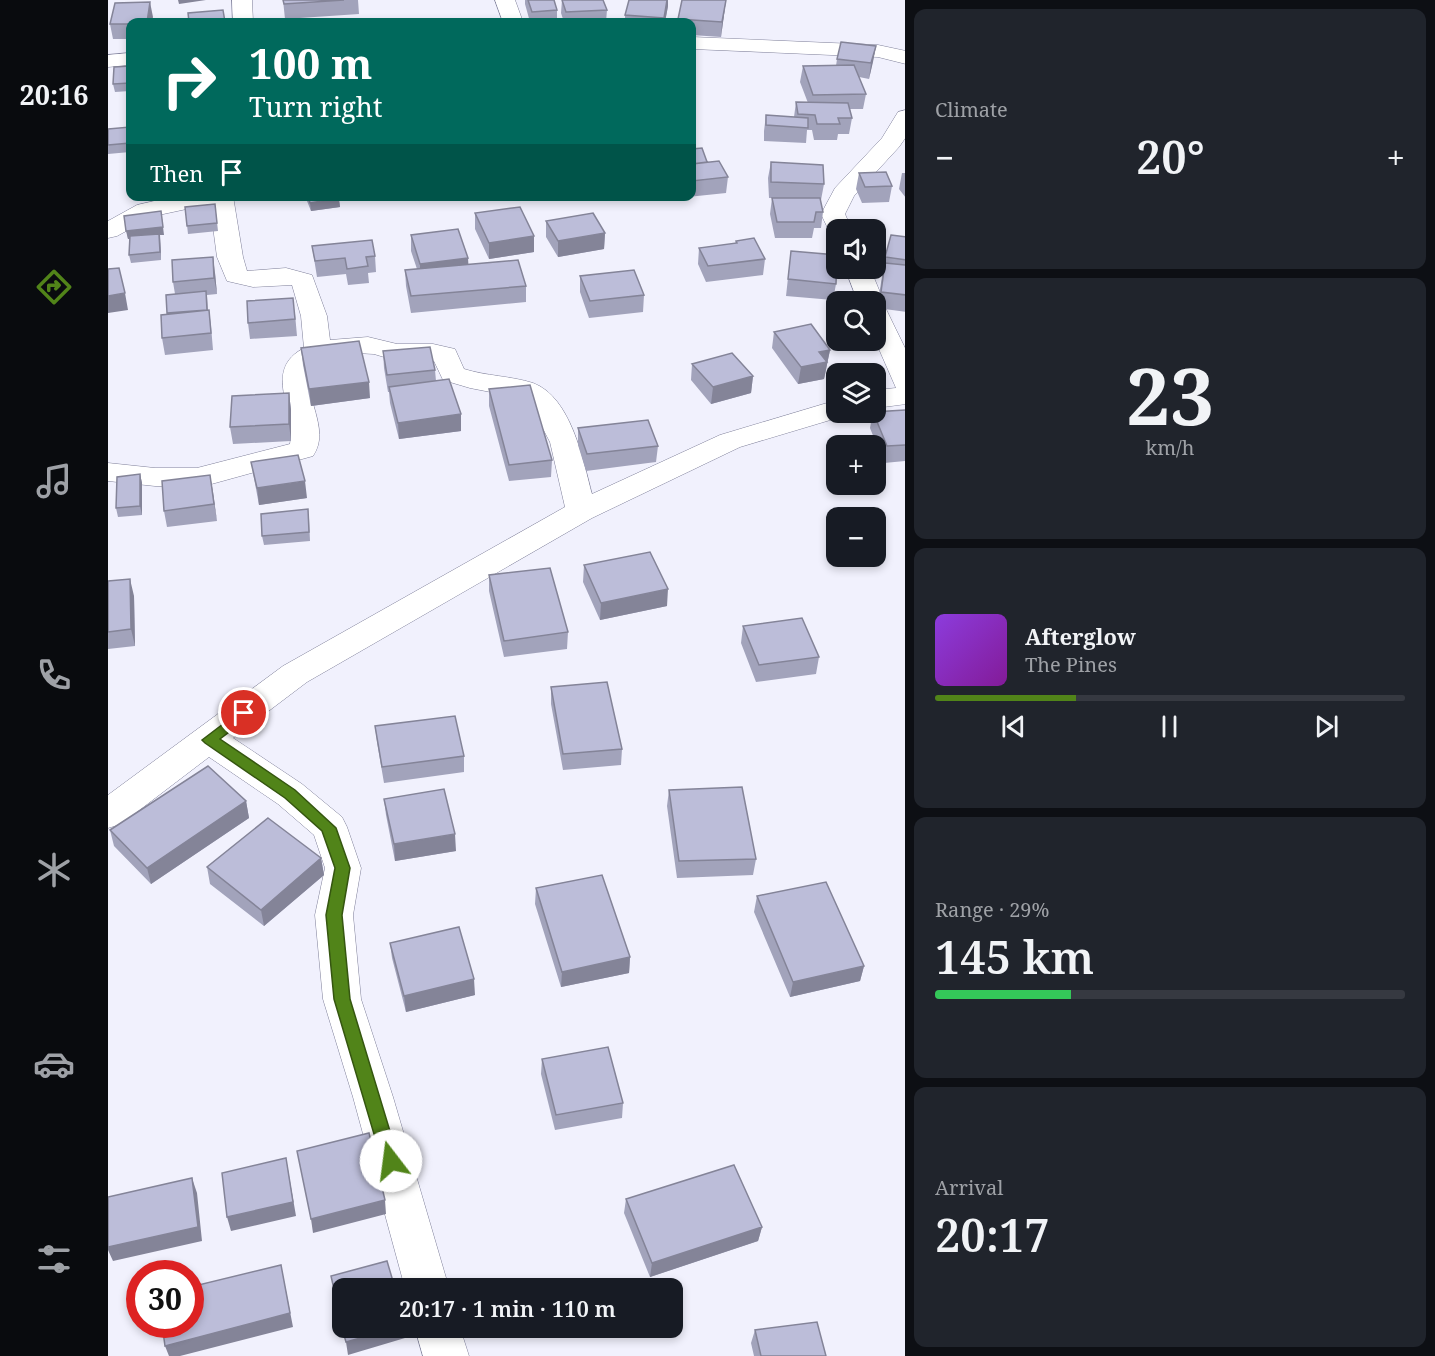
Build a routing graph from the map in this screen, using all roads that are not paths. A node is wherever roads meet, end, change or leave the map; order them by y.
1 (242, 0) edge
2 (505, 0) edge
3 (243, 18) edge
4 (512, 18) edge
5 (696, 43) edge
6 (905, 58) edge
7 (126, 60) edge
8 (108, 61) edge
9 (905, 119) edge
10 (190, 201) edge
11 (222, 201) edge
12 (835, 219) edge
13 (108, 231) edge
14 (886, 336) edge
15 (318, 351) junction
16 (905, 380) edge
17 (905, 395) edge
18 (886, 398) edge
19 (826, 412) edge
20 (108, 472) edge
21 (581, 511) junction
22 (210, 740) junction
23 (108, 814) edge
24 (424, 1278) edge
25 (441, 1338) edge
26 (446, 1356) edge

1 - 3 street
2 - 4 street
5 - 6 street
7 - 8 street
9 - 12 street
10 - 13 street
11 - 15 street
14 - 16 street
15 - 20 street
15 - 21 street
17 - 18 street
19 - 21 street
21 - 22 street
22 - 23 street
22 - 24 street
25 - 26 street

